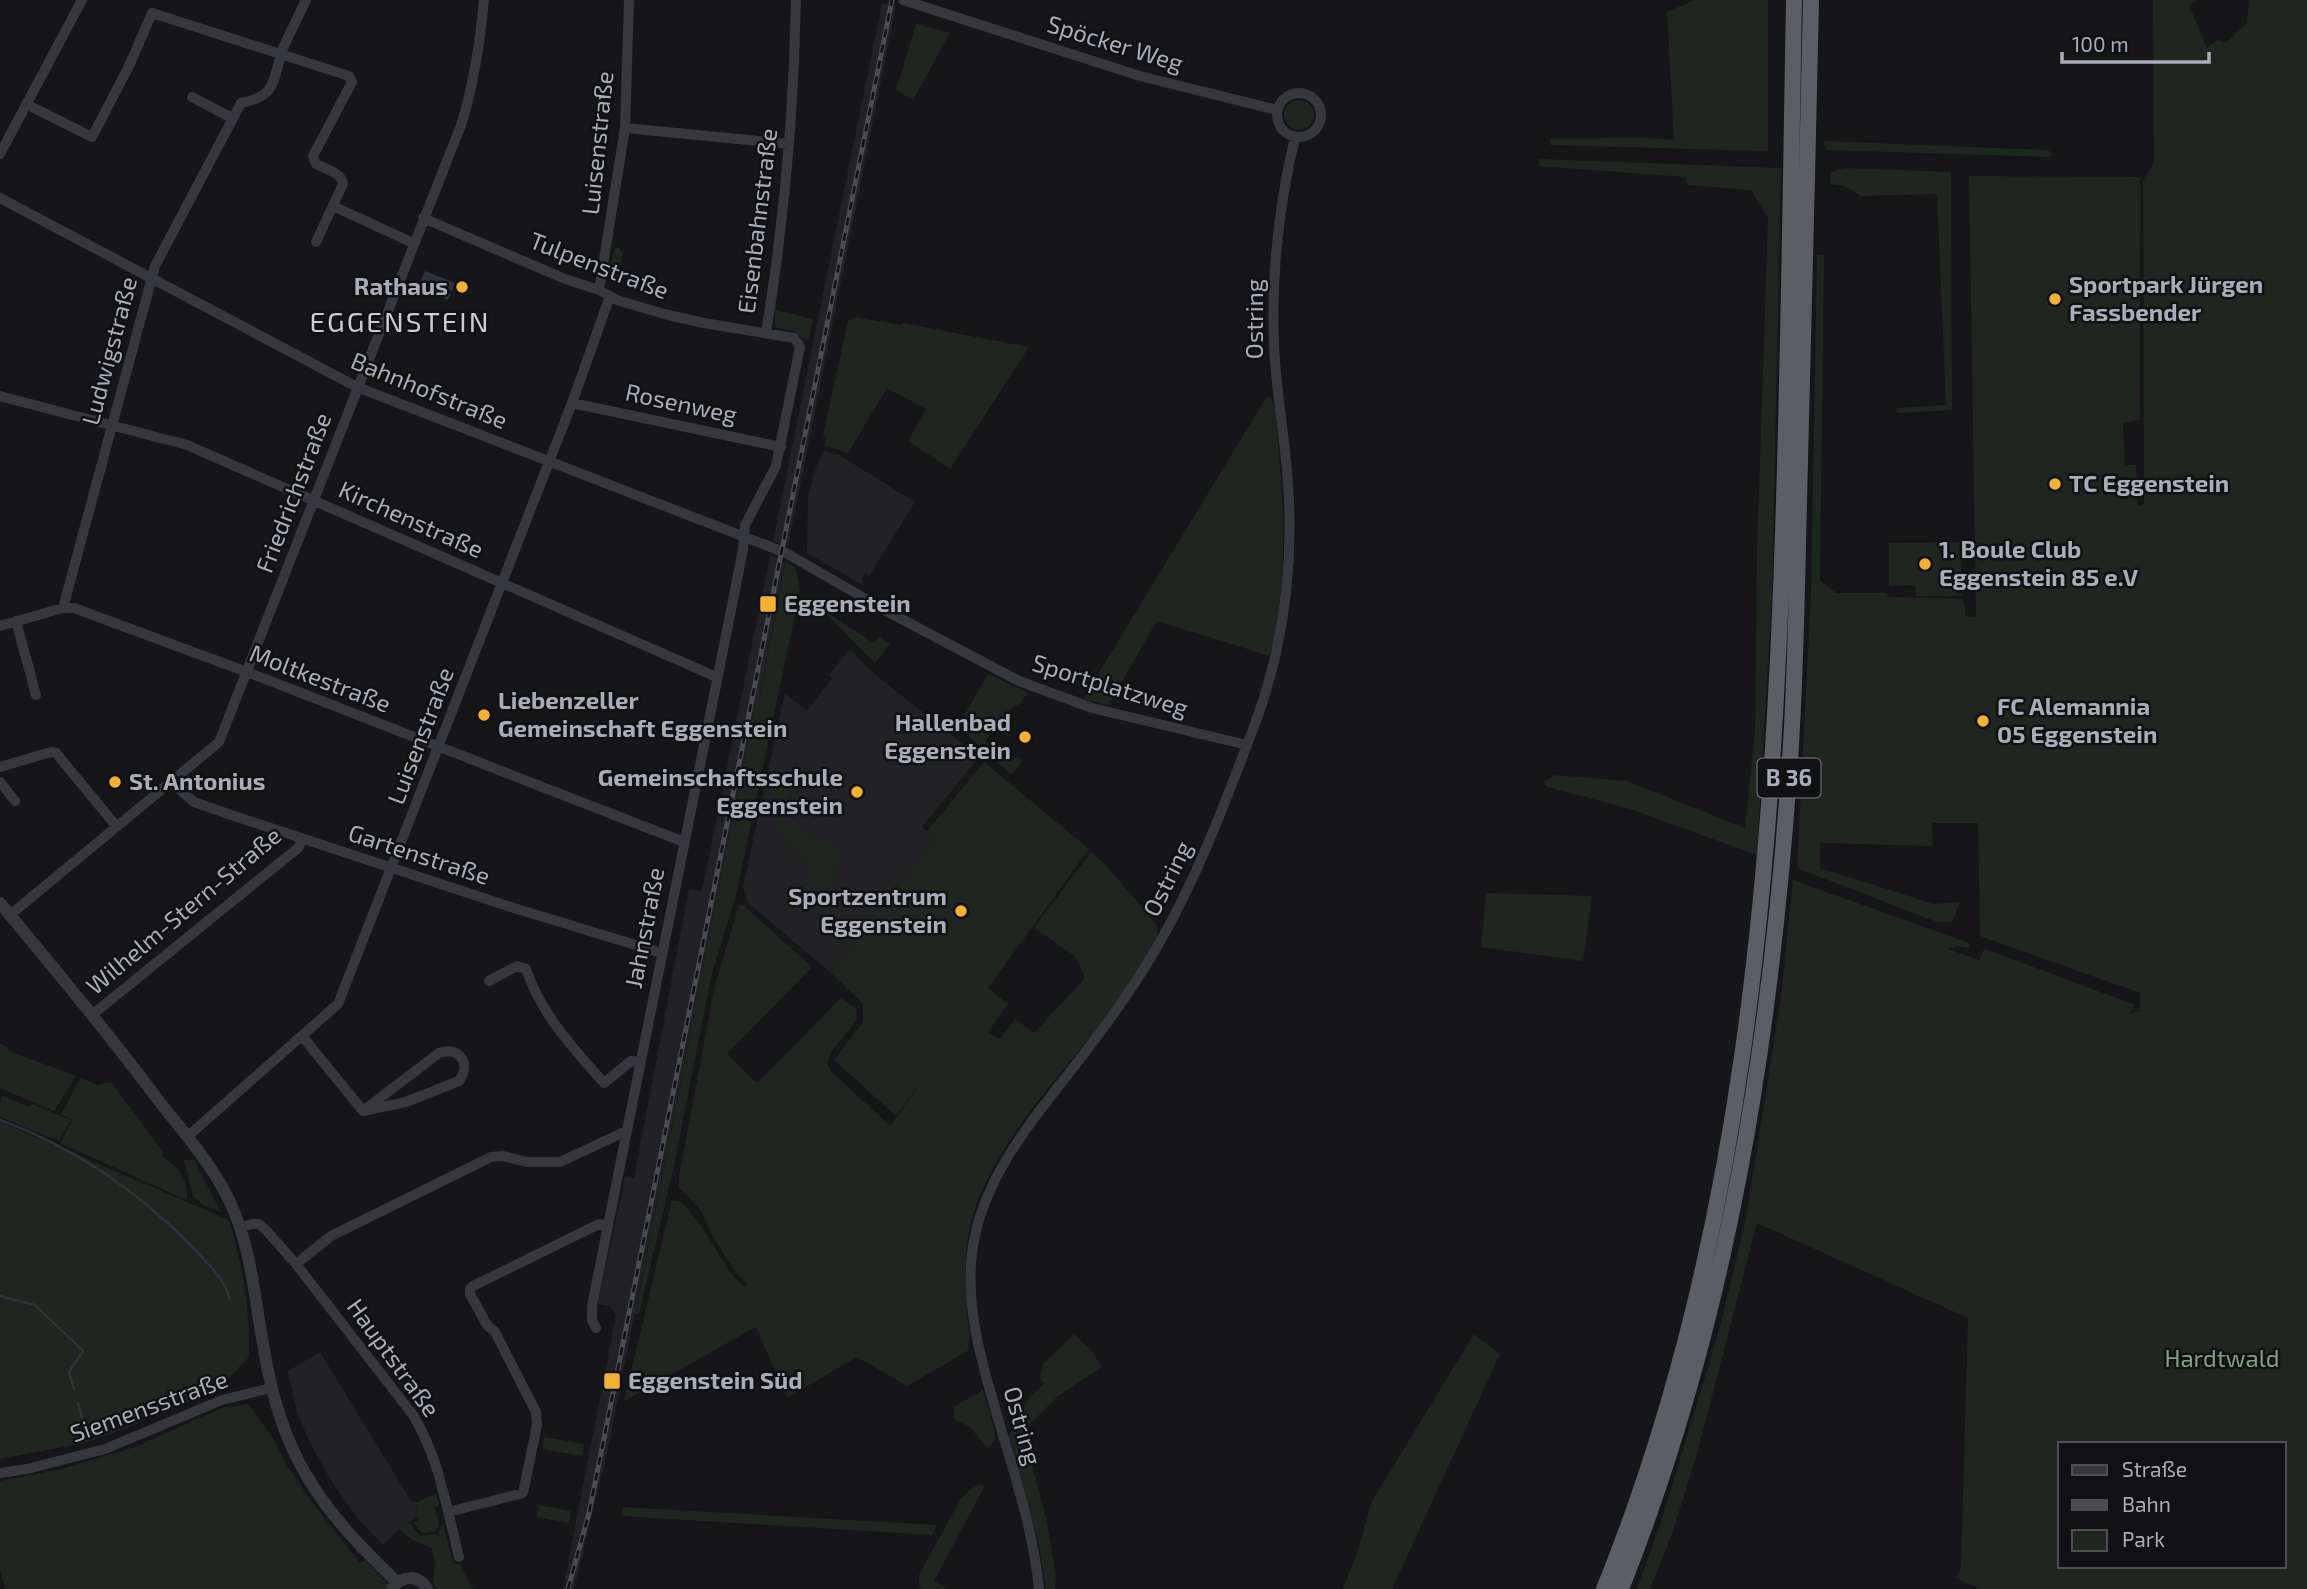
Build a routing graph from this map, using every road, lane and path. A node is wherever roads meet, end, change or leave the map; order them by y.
1 (82, 0) edge
2 (306, 0) edge
3 (484, 0) edge
4 (629, 0) edge
5 (796, 0) edge
6 (903, 0) edge
7 (1794, 0) edge
8 (1811, 0) edge
9 (281, 54) junction
10 (192, 97) dead end
11 (26, 104) junction
12 (1277, 110) junction
13 (232, 118) junction
14 (625, 128) junction
15 (1295, 137) junction
16 (789, 144) junction
17 (0, 154) edge
18 (0, 198) edge
19 (333, 206) junction
20 (423, 218) junction
21 (316, 242) dead end
22 (413, 243) junction
23 (151, 278) junction
24 (599, 290) junction
25 (610, 296) junction
26 (766, 333) junction
27 (356, 387) junction
28 (0, 396) edge
29 (572, 403) junction
30 (112, 426) junction
31 (780, 447) junction
32 (549, 462) junction
33 (314, 500) junction
34 (743, 537) junction
35 (502, 583) junction
36 (63, 608) junction
37 (16, 621) junction
38 (0, 626) edge
39 (247, 673) junction
40 (718, 676) junction
41 (36, 695) dead end
42 (1247, 745) junction
43 (439, 747) junction
44 (0, 767) edge
45 (0, 782) edge
46 (171, 782) junction
47 (15, 801) dead end
48 (117, 827) junction
49 (303, 839) junction
50 (684, 842) junction
51 (393, 868) junction
52 (0, 903) edge
53 (10, 915) junction
54 (662, 953) junction
55 (489, 981) dead end
56 (92, 1014) junction
57 (302, 1036) junction
58 (640, 1062) junction
59 (363, 1111) junction
60 (625, 1133) junction
61 (188, 1136) junction
62 (607, 1226) junction
63 (240, 1227) junction
64 (296, 1264) junction
65 (596, 1328) dead end
66 (271, 1388) junction
67 (0, 1473) edge
68 (448, 1512) junction
69 (459, 1557) dead end
70 (394, 1586) edge
71 (427, 1589) edge
72 (1039, 1589) edge
73 (1604, 1589) edge
74 (1621, 1589) edge

1 - 11 street
2 - 9 street
3 - 20 street, Friedrichstraße
4 - 14 street, Luisenstraße
5 - 16 street, Eisenbahnstraße
6 - 12 street, Spöcker Weg
7 - 73 highway, B 36
8 - 74 highway, B 36
9 - 11 street
9 - 13 street, Ludwigstraße
9 - 19 street
10 - 13 street
11 - 17 street
12 - 15 street
12 - 15 street
13 - 23 street, Ludwigstraße
14 - 16 street
14 - 24 street, Luisenstraße
15 - 42 street, Ostring
16 - 26 street, Eisenbahnstraße
18 - 23 street, Bahnhofstraße
19 - 21 street
19 - 22 street
20 - 22 street, Friedrichstraße
20 - 24 street, Tulpenstraße
22 - 27 street, Friedrichstraße
23 - 27 street, Bahnhofstraße
23 - 30 street, Ludwigstraße
24 - 25 street, Tulpenstraße
25 - 26 street, Tulpenstraße
25 - 29 street, Luisenstraße
26 - 31 street, Eisenbahnstraße
27 - 32 street, Bahnhofstraße
27 - 33 street, Friedrichstraße
28 - 30 street, Kirchenstraße
29 - 31 street, Rosenweg
29 - 32 street, Luisenstraße
30 - 33 street, Kirchenstraße
30 - 36 street, Ludwigstraße
31 - 34 street, Eisenbahnstraße
32 - 34 street, Bahnhofstraße
32 - 35 street, Luisenstraße
33 - 35 street, Kirchenstraße
33 - 39 street, Friedrichstraße
34 - 40 street, Jahnstraße
34 - 42 street, Sportplatzweg
35 - 40 street, Kirchenstraße
35 - 43 street, Luisenstraße
36 - 37 street, Moltkestraße
36 - 39 street, Moltkestraße
37 - 38 street, Moltkestraße
37 - 41 street
39 - 43 street, Moltkestraße
39 - 46 street, Friedrichstraße
40 - 50 street, Jahnstraße
42 - 72 street, Ostring
43 - 50 street, Moltkestraße
43 - 51 street, Luisenstraße
44 - 48 street
45 - 47 street
46 - 48 street, Friedrichstraße
46 - 49 street, Gartenstraße
48 - 53 street, Friedrichstraße
49 - 51 street, Gartenstraße
49 - 56 street, Wilhelm-Stern-Straße
50 - 54 street, Jahnstraße
51 - 54 street, Gartenstraße
51 - 57 street, Luisenstraße
52 - 53 street
53 - 56 street
54 - 58 street, Jahnstraße
55 - 58 street
56 - 61 street
57 - 59 street
57 - 61 street, Luisenstraße
58 - 60 street, Jahnstraße
59 - 59 street
60 - 62 street, Jahnstraße
60 - 64 street
61 - 63 street
62 - 65 street, Jahnstraße
62 - 68 street
63 - 64 street, Hauptstraße
63 - 66 street
64 - 68 street, Hauptstraße
66 - 67 street, Siemensstraße
66 - 70 street
68 - 69 street, Hauptstraße
70 - 71 street

